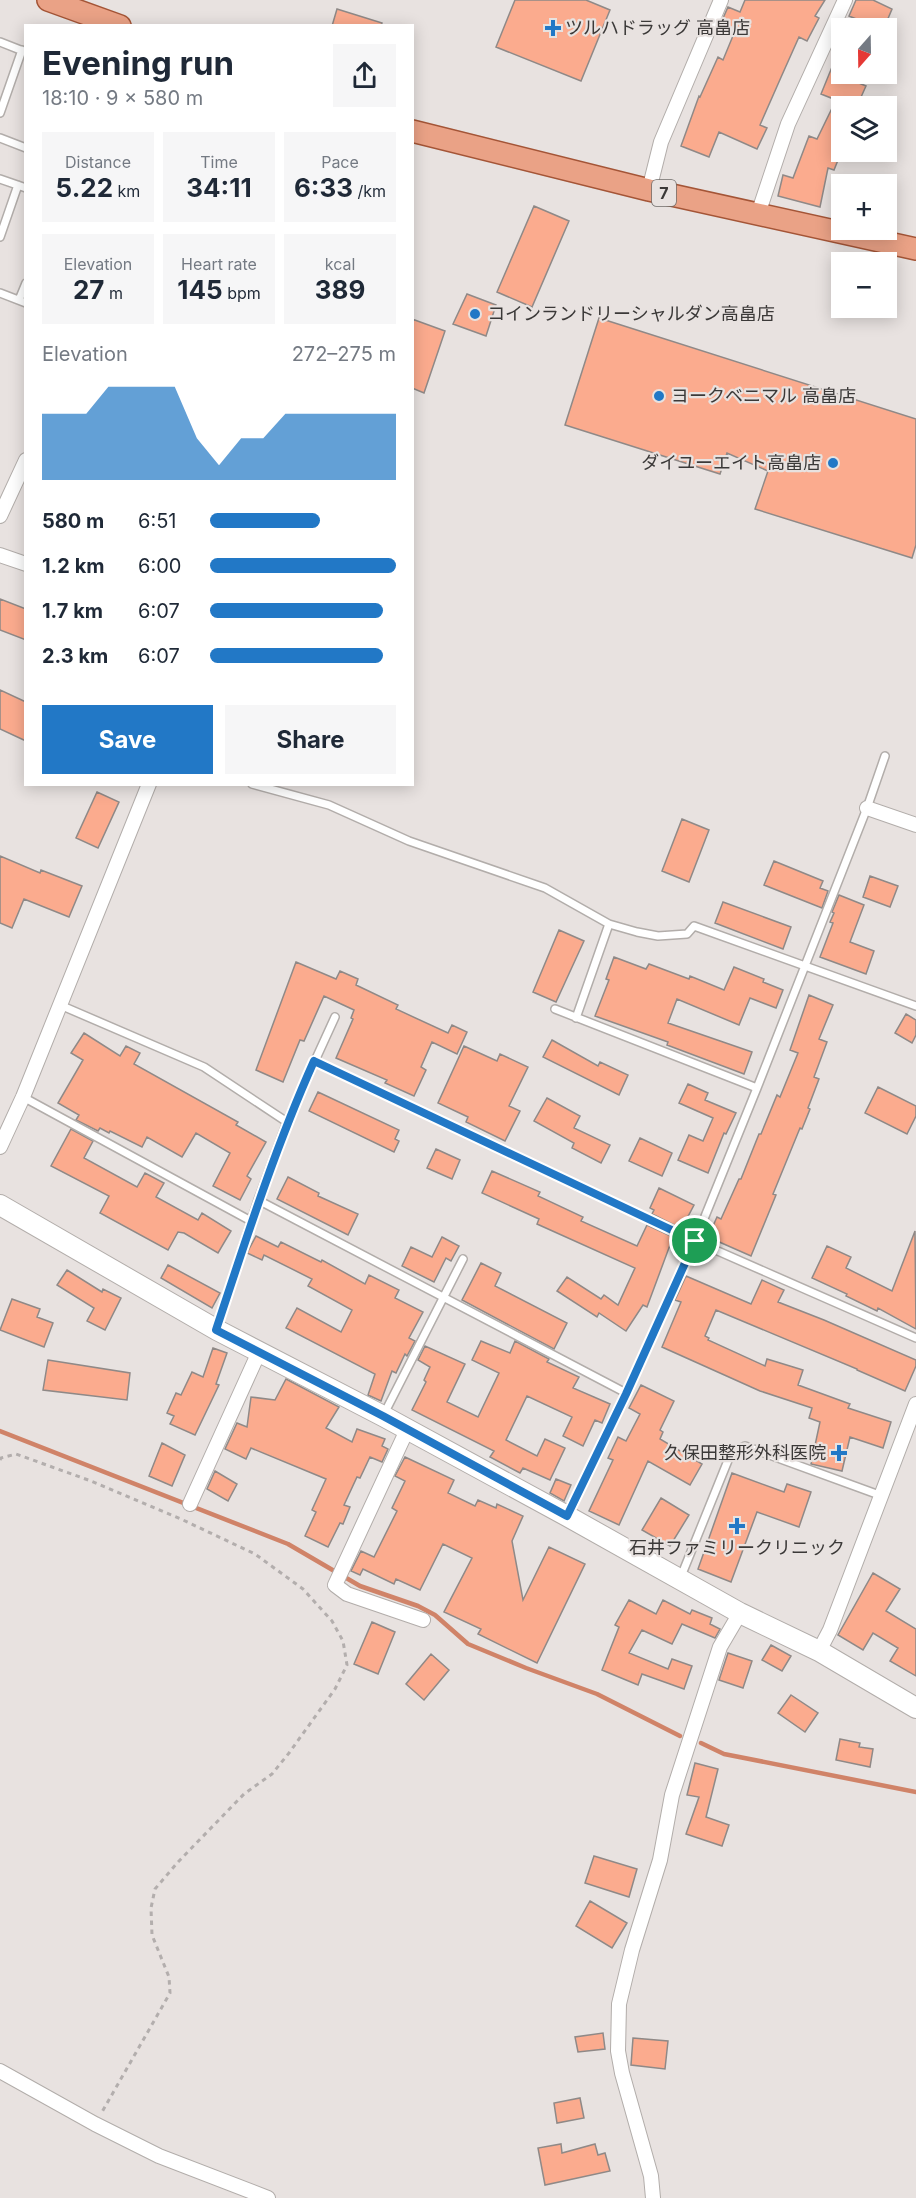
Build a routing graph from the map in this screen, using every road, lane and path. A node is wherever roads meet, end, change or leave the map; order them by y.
1 (48, 0) edge
2 (721, 0) edge
3 (845, 0) edge
4 (114, 24) edge
5 (0, 42) edge
6 (24, 52) edge
7 (0, 113) edge
8 (414, 137) edge
9 (0, 138) edge
10 (24, 147) edge
11 (0, 178) edge
12 (22, 187) edge
13 (649, 190) junction
14 (758, 214) junction
15 (0, 237) edge
16 (916, 249) edge
17 (0, 293) edge
18 (22, 302) edge
19 (24, 464) edge
20 (0, 516) edge
21 (0, 555) edge
22 (24, 563) edge
23 (885, 756) dead end
24 (148, 786) edge
25 (259, 786) edge
26 (867, 808) junction
27 (916, 825) edge
28 (609, 924) junction
29 (804, 966) junction
30 (60, 1005) junction
31 (916, 1006) edge
32 (555, 1009) dead end
33 (335, 1017) dead end
34 (576, 1018) junction
35 (314, 1061) junction
36 (757, 1088) junction
37 (23, 1097) junction
38 (287, 1122) junction
39 (0, 1147) edge
40 (258, 1200) junction
41 (0, 1205) edge
42 (251, 1221) junction
43 (695, 1241) junction
44 (463, 1259) dead end
45 (442, 1296) junction
46 (216, 1330) junction
47 (916, 1338) edge
48 (259, 1352) junction
49 (626, 1394) junction
50 (916, 1404) edge
51 (383, 1416) junction
52 (407, 1430) junction
53 (0, 1460) edge
54 (882, 1496) junction
55 (190, 1504) dead end
56 (567, 1516) junction
57 (680, 1579) junction
58 (740, 1613) junction
59 (423, 1620) dead end
60 (819, 1651) junction
61 (916, 1708) edge
62 (0, 2072) edge
63 (95, 2124) junction
64 (268, 2198) edge
65 (653, 2198) edge

1 - 4 main road
2 - 13 street
3 - 14 street
5 - 6 lane
6 - 7 lane
8 - 13 main road, 7
9 - 10 lane
11 - 12 lane
12 - 15 lane
13 - 14 main road, 7
14 - 16 main road, 7
17 - 18 lane
19 - 20 street
21 - 22 street
23 - 26 lane
24 - 30 street
25 - 28 lane
26 - 27 street
26 - 29 lane
28 - 29 lane
28 - 34 lane
29 - 31 lane
29 - 36 lane
30 - 37 street
30 - 38 lane
32 - 34 lane
33 - 35 lane
34 - 36 lane
35 - 38 lane
35 - 43 lane
36 - 43 lane
37 - 39 street
37 - 42 lane
38 - 40 lane
40 - 42 lane
40 - 45 lane
41 - 46 street
42 - 46 lane
43 - 47 lane
43 - 49 lane
44 - 45 lane
45 - 49 lane
45 - 51 lane
46 - 48 street
48 - 51 street
48 - 55 street
49 - 56 lane
50 - 54 street
51 - 52 street
52 - 56 street
52 - 59 street
53 - 63 path
54 - 57 lane
54 - 60 street
56 - 57 street
57 - 58 street
58 - 60 street
58 - 65 street
60 - 61 street
62 - 63 street
63 - 64 street

